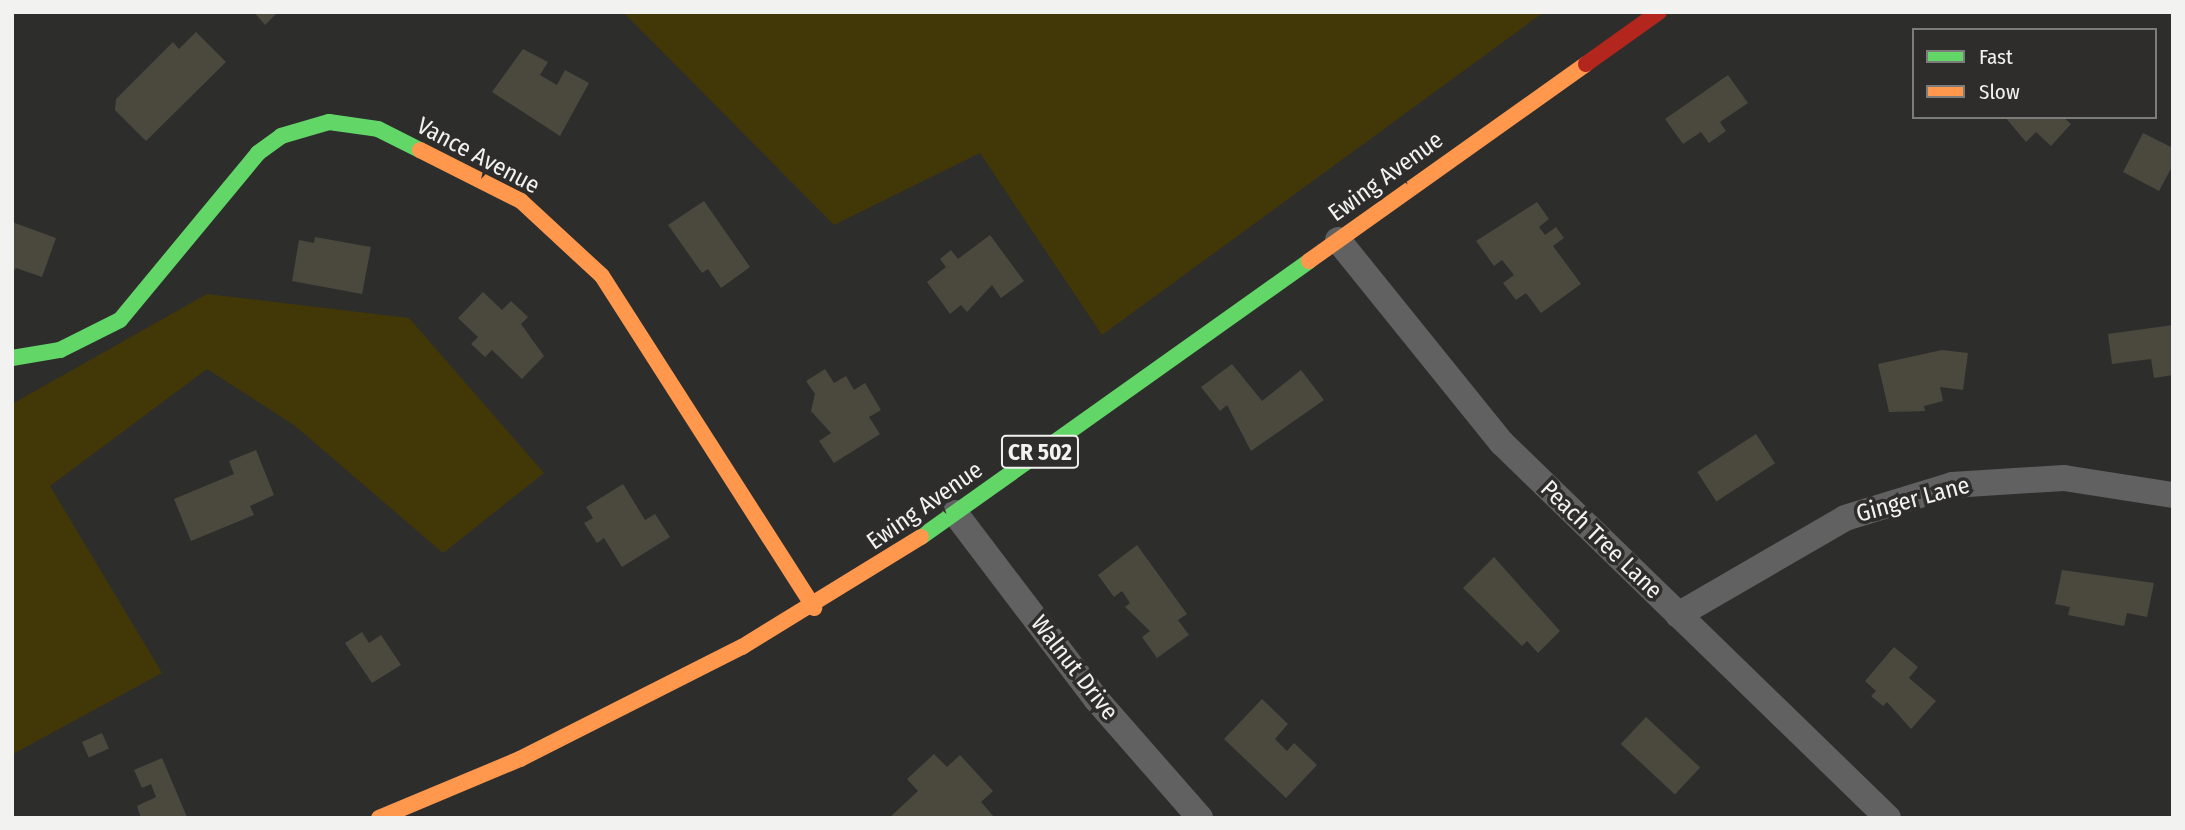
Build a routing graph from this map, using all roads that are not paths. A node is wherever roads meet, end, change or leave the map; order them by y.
1 (1659, 12) edge
2 (1338, 240) junction
3 (12, 358) edge
4 (2173, 495) edge
5 (955, 513) junction
6 (814, 608) junction
7 (1678, 615) junction
8 (379, 818) edge
9 (1200, 818) edge
10 (1888, 818) edge

1 - 2 main road, Ewing Avenue / CR 502
2 - 5 main road, Ewing Avenue / CR 502
2 - 7 street, Peach Tree Lane
3 - 6 main road, Vance Avenue
4 - 7 street, Ginger Lane
5 - 6 main road, Ewing Avenue / CR 502
5 - 9 street, Walnut Drive
6 - 8 main road, Ewing Avenue / CR 502
7 - 10 street, Peach Tree Lane

